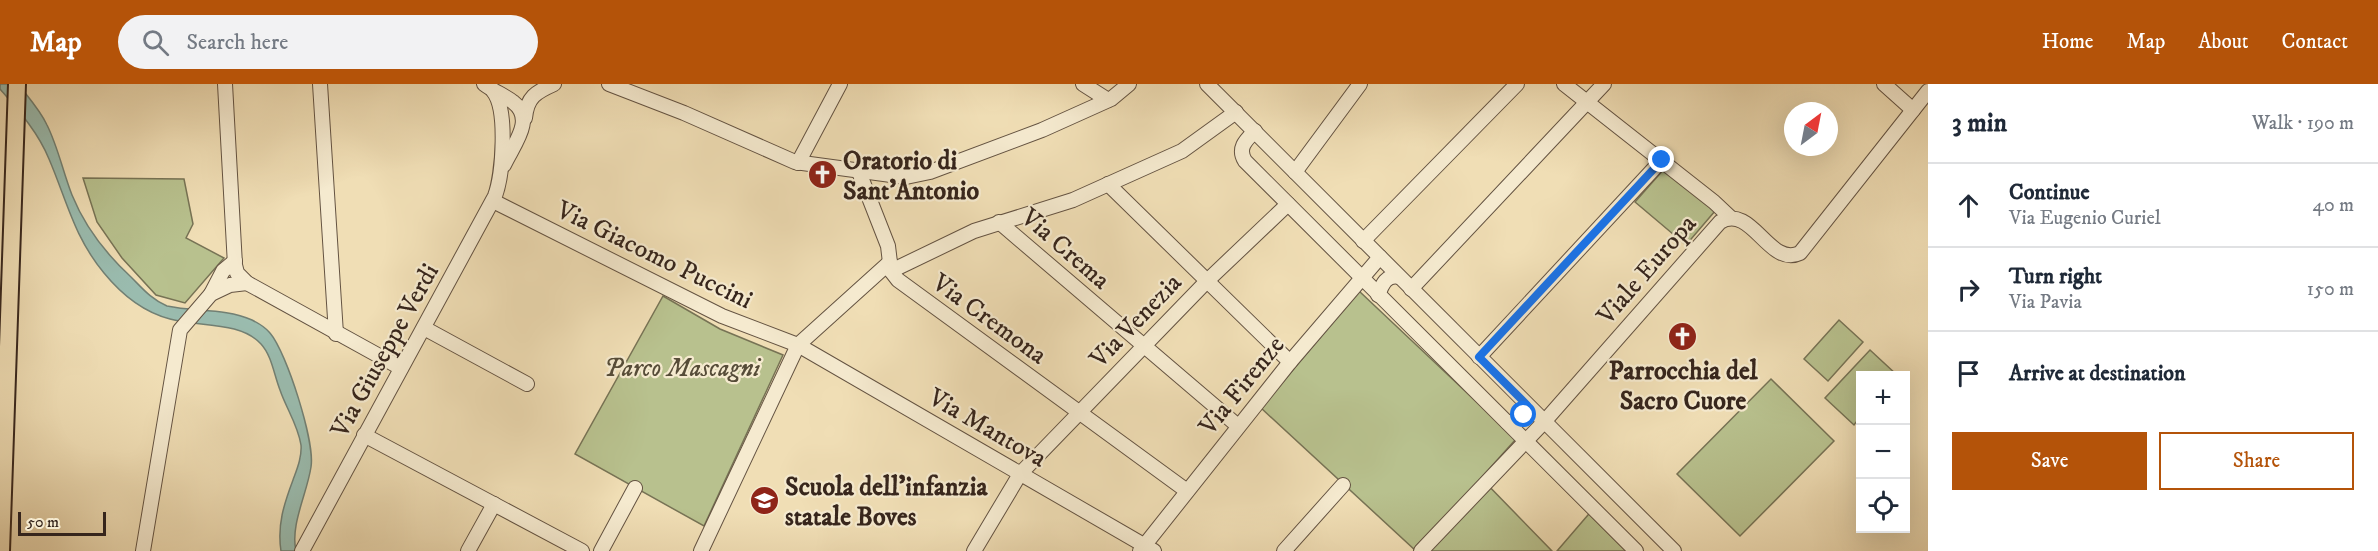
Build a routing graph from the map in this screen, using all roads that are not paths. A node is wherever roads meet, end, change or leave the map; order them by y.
1 (17, 84) edge
2 (225, 84) edge
3 (320, 84) edge
4 (554, 84) edge
5 (609, 84) edge
6 (840, 84) edge
7 (1083, 84) edge
8 (1128, 84) edge
9 (1207, 84) edge
10 (1360, 84) edge
11 (1517, 84) edge
12 (1564, 84) edge
13 (1604, 84) edge
14 (1884, 84) edge
15 (489, 87) edge
16 (1928, 91) edge
17 (1108, 100) junction
18 (1588, 102) junction
19 (1913, 110) junction
20 (1236, 112) junction
21 (501, 121) junction
22 (524, 123) junction
23 (1255, 130) junction
24 (1662, 160) junction
25 (798, 163) junction
26 (501, 170) junction
27 (859, 172) junction
28 (1295, 172) junction
29 (1108, 184) junction
30 (493, 201) junction
31 (1288, 204) junction
32 (1731, 218) junction
33 (999, 222) junction
34 (1363, 241) junction
35 (1380, 257) junction
36 (891, 267) junction
37 (240, 272) junction
38 (1399, 277) junction
39 (1361, 279) junction
40 (1208, 281) junction
41 (1411, 289) junction
42 (1378, 295) junction
43 (209, 297) junction
44 (424, 328) junction
45 (336, 334) junction
46 (798, 345) junction
47 (1144, 346) junction
48 (1479, 357) junction
49 (1290, 362) junction
50 (401, 368) junction
51 (527, 384) dead end
52 (1527, 405) junction
53 (1078, 412) junction
54 (1507, 422) junction
55 (1544, 422) junction
56 (1238, 426) junction
57 (364, 435) junction
58 (1525, 441) junction
59 (1020, 474) junction
60 (1343, 485) dead end
61 (634, 488) dead end
62 (1187, 490) junction
63 (494, 504) junction
64 (1146, 549) edge
65 (1, 551) edge
66 (143, 551) edge
67 (302, 551) edge
68 (468, 551) edge
69 (582, 551) edge
70 (601, 551) edge
71 (701, 551) edge
72 (974, 551) edge
73 (1284, 551) edge
74 (1421, 551) edge
75 (1636, 551) edge
76 (1674, 551) edge

1 - 65 main road
2 - 37 street
3 - 45 street
4 - 22 street
5 - 25 street
6 - 25 street
7 - 17 street
8 - 17 street
9 - 20 street
10 - 28 street
11 - 34 street
12 - 18 street
13 - 18 street
14 - 19 street
15 - 21 street
15 - 22 street
16 - 19 street, Viale Europa
17 - 27 street
18 - 24 street
18 - 41 street
19 - 32 street, Viale Europa
20 - 23 street
20 - 29 street
21 - 22 street
21 - 26 street
22 - 26 street
23 - 28 street
23 - 31 street
24 - 32 street
24 - 48 street
25 - 27 street
26 - 30 street, Via Giuseppe Verdi
27 - 36 street
28 - 34 street
29 - 33 street
29 - 40 street
30 - 44 street, Via Giuseppe Verdi
30 - 46 street, Via Giacomo Puccini
31 - 39 street
31 - 40 street, Via Venezia
32 - 55 street, Viale Europa
33 - 36 street
33 - 47 street, Via Crema
34 - 35 street
35 - 38 street
35 - 39 street, Via Firenze
36 - 46 street
36 - 53 street, Via Cremona
37 - 43 street
37 - 43 street
37 - 45 street
38 - 41 street
38 - 42 street
39 - 42 street
39 - 49 street, Via Firenze
40 - 47 street, Via Venezia
40 - 49 street
41 - 48 street
42 - 54 street
43 - 66 street
44 - 50 street, Via Giuseppe Verdi
44 - 51 street
45 - 50 street
46 - 59 street, Via Mantova
46 - 71 street
47 - 53 street, Via Venezia
47 - 56 street, Via Crema
48 - 52 street
49 - 56 street, Via Firenze
50 - 57 street, Via Giuseppe Verdi
52 - 54 street
52 - 55 street
53 - 59 street, Via Venezia
53 - 62 street, Via Cremona
54 - 58 street
55 - 58 street, Viale Europa
55 - 76 street
56 - 62 street, Via Firenze
57 - 63 street
57 - 67 street, Via Giuseppe Verdi
58 - 74 street, Viale Europa
58 - 75 street
59 - 64 street, Via Mantova
59 - 72 street, Via Venezia
60 - 73 street
61 - 70 street
62 - 64 street, Via Firenze
63 - 68 street
63 - 69 street

